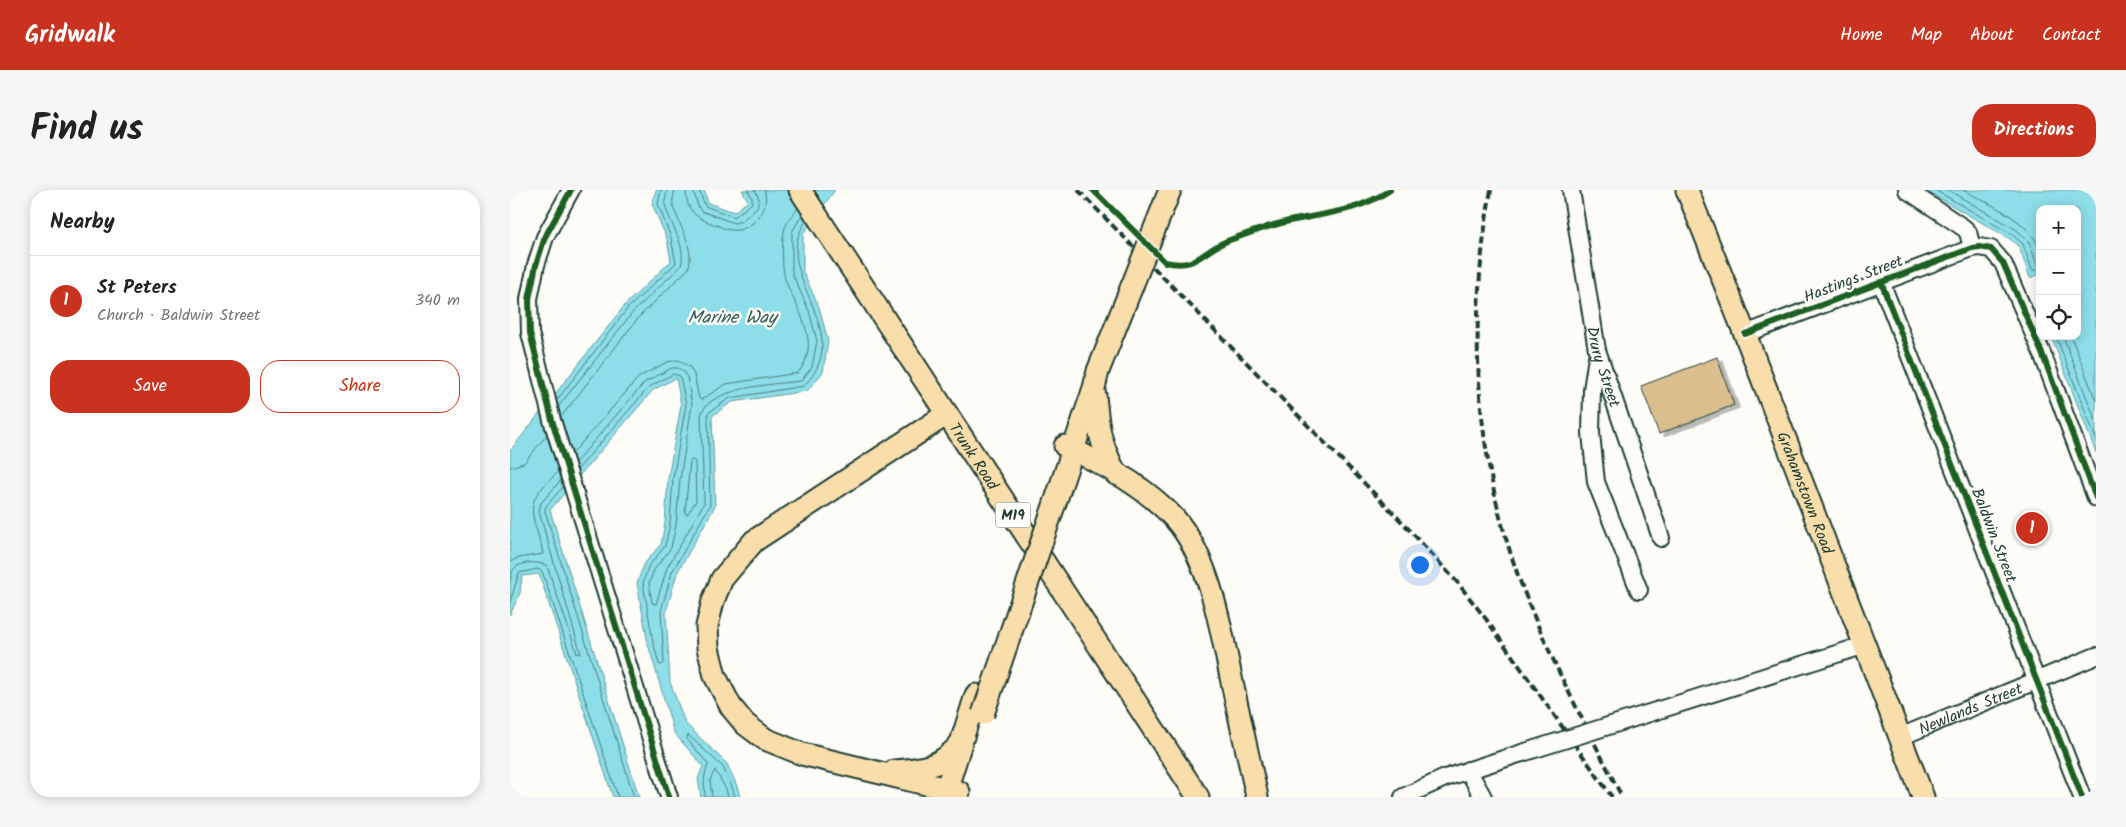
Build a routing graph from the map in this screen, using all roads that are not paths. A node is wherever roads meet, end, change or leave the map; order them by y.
1 (571, 190) edge
2 (800, 190) edge
3 (1571, 190) edge
4 (1687, 190) edge
5 (1907, 190) edge
6 (1167, 198) edge
7 (1972, 248) junction
8 (1881, 282) junction
9 (1745, 334) junction
10 (1598, 350) junction
11 (1096, 379) junction
12 (947, 414) junction
13 (1069, 448) junction
14 (1116, 474) junction
15 (2096, 498) edge
16 (1661, 538) dead end
17 (1638, 590) dead end
18 (1865, 646) junction
19 (2096, 656) edge
20 (2037, 680) junction
21 (979, 704) junction
22 (1900, 737) junction
23 (962, 742) junction
24 (1468, 770) junction
25 (876, 772) junction
26 (952, 794) edge
27 (669, 797) edge
28 (1198, 797) edge
29 (1257, 797) edge
30 (1404, 797) edge
31 (1483, 797) edge
32 (1923, 797) edge
33 (2082, 797) edge

1 - 27 street
2 - 12 main road, Trunk Road / M19
3 - 10 street, Drury Street
4 - 9 main road, Grahamstown Road
5 - 7 street
6 - 11 main road, bridge
7 - 8 street, Hastings Street
7 - 15 street
8 - 9 street, Hastings Street
8 - 20 street, Baldwin Street
9 - 18 main road, Grahamstown Road
10 - 16 street, Drury Street
10 - 17 street
11 - 13 main road
11 - 14 main road
12 - 25 main road
12 - 28 main road, Trunk Road / M19
13 - 14 main road
13 - 21 main road, bridge
14 - 29 main road
18 - 22 main road, Grahamstown Road
18 - 24 street, bridge
19 - 20 street, Newlands Street
20 - 22 street, Newlands Street
20 - 33 street, Baldwin Street
21 - 23 main road
21 - 26 main road
22 - 32 main road, Grahamstown Road
23 - 25 main road
23 - 26 main road
24 - 30 street
24 - 31 street
25 - 26 main road

